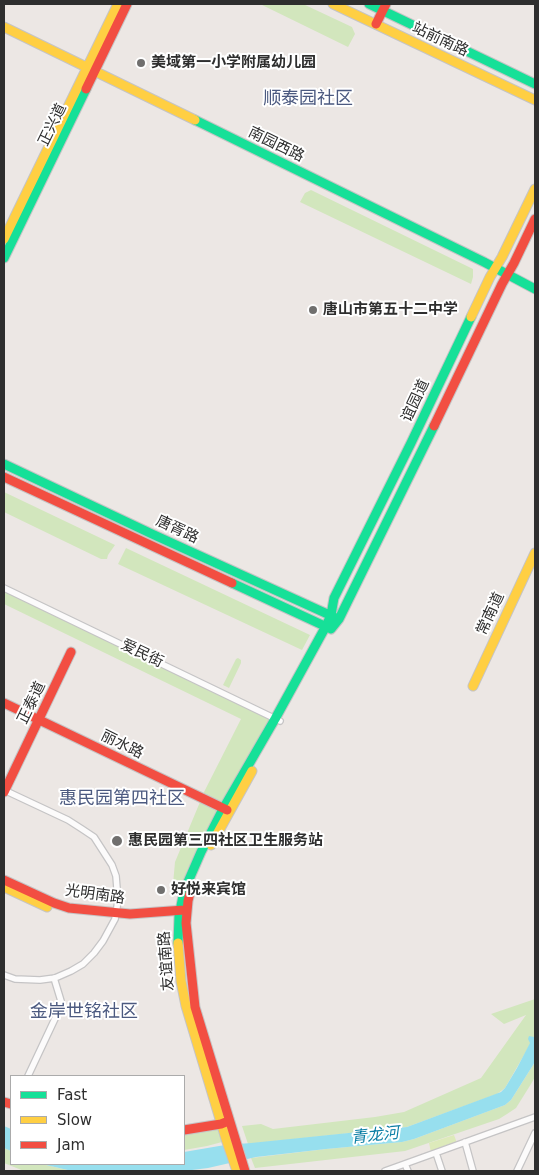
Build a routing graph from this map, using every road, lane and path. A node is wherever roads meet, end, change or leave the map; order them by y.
1 (118, 4) edge
2 (127, 4) edge
3 (333, 4) edge
4 (369, 4) edge
5 (384, 7) edge
6 (376, 24) junction
7 (4, 27) edge
8 (91, 70) junction
9 (524, 79) junction
10 (535, 80) edge
11 (535, 84) edge
12 (517, 91) junction
13 (535, 100) edge
14 (535, 105) edge
15 (535, 189) edge
16 (535, 219) edge
17 (4, 239) edge
18 (5, 252) edge
19 (495, 268) junction
20 (507, 275) junction
21 (535, 289) edge
22 (4, 464) edge
23 (4, 477) edge
24 (535, 554) edge
25 (4, 588) edge
26 (335, 617) junction
27 (328, 628) junction
28 (71, 652) dead end
29 (472, 686) dead end
30 (4, 703) edge
31 (39, 720) junction
32 (278, 720) junction
33 (4, 791) edge
34 (226, 810) junction
35 (4, 880) edge
36 (4, 887) edge
37 (183, 913) junction
38 (115, 916) junction
39 (4, 976) edge
40 (54, 978) junction
41 (28, 1075) edge
42 (535, 1117) edge
43 (225, 1122) junction
44 (185, 1130) edge
45 (535, 1133) edge
46 (230, 1138) junction
47 (465, 1142) junction
48 (436, 1153) junction
49 (405, 1164) junction
50 (237, 1171) edge
51 (245, 1171) edge
52 (385, 1171) edge
53 (408, 1171) edge
54 (442, 1171) edge
55 (473, 1171) edge
56 (516, 1171) edge

1 - 8 main road, 正兴道
2 - 8 main road, 正兴道
3 - 6 main road, 站前南路
4 - 5 main road, 站前南路
5 - 6 main road
5 - 9 main road, 站前南路
6 - 12 main road, 站前南路
7 - 8 main road, 南园西路
8 - 17 main road, 正兴道
8 - 18 main road, 正兴道
8 - 19 main road, 南园西路
9 - 10 main road
9 - 11 main road, 站前南路
12 - 13 main road, 站前南路
12 - 14 main road
15 - 19 main road, 谊园道
16 - 20 main road, 谊园道
19 - 20 main road, 南园西路
19 - 26 main road, 谊园道
20 - 21 main road, 南园西路
20 - 26 main road, 谊园道
22 - 26 main road, 唐胥路
23 - 27 main road, 唐胥路
24 - 29 main road, 常南道
25 - 32 street, 爱民街
26 - 27 main road, 谊园道
27 - 32 main road, 友谊南路
28 - 31 main road, 正泰道
30 - 31 main road, 丽水路
31 - 33 main road, 正泰道
31 - 34 main road, 丽水路
32 - 34 main road, 友谊南路
33 - 38 street
34 - 37 main road, 友谊南路
35 - 38 main road, 光明南路
36 - 38 main road, 光明南路
37 - 38 main road, 光明南路
37 - 43 main road, 友谊南路
38 - 40 street
39 - 40 street
40 - 41 street
42 - 47 street
43 - 44 main road
43 - 46 main road, 友谊南路
45 - 56 street
46 - 50 main road, 友谊南路
46 - 51 main road, 友谊南路
47 - 48 street
47 - 55 street
48 - 49 street
48 - 54 street
49 - 52 street
49 - 53 street

